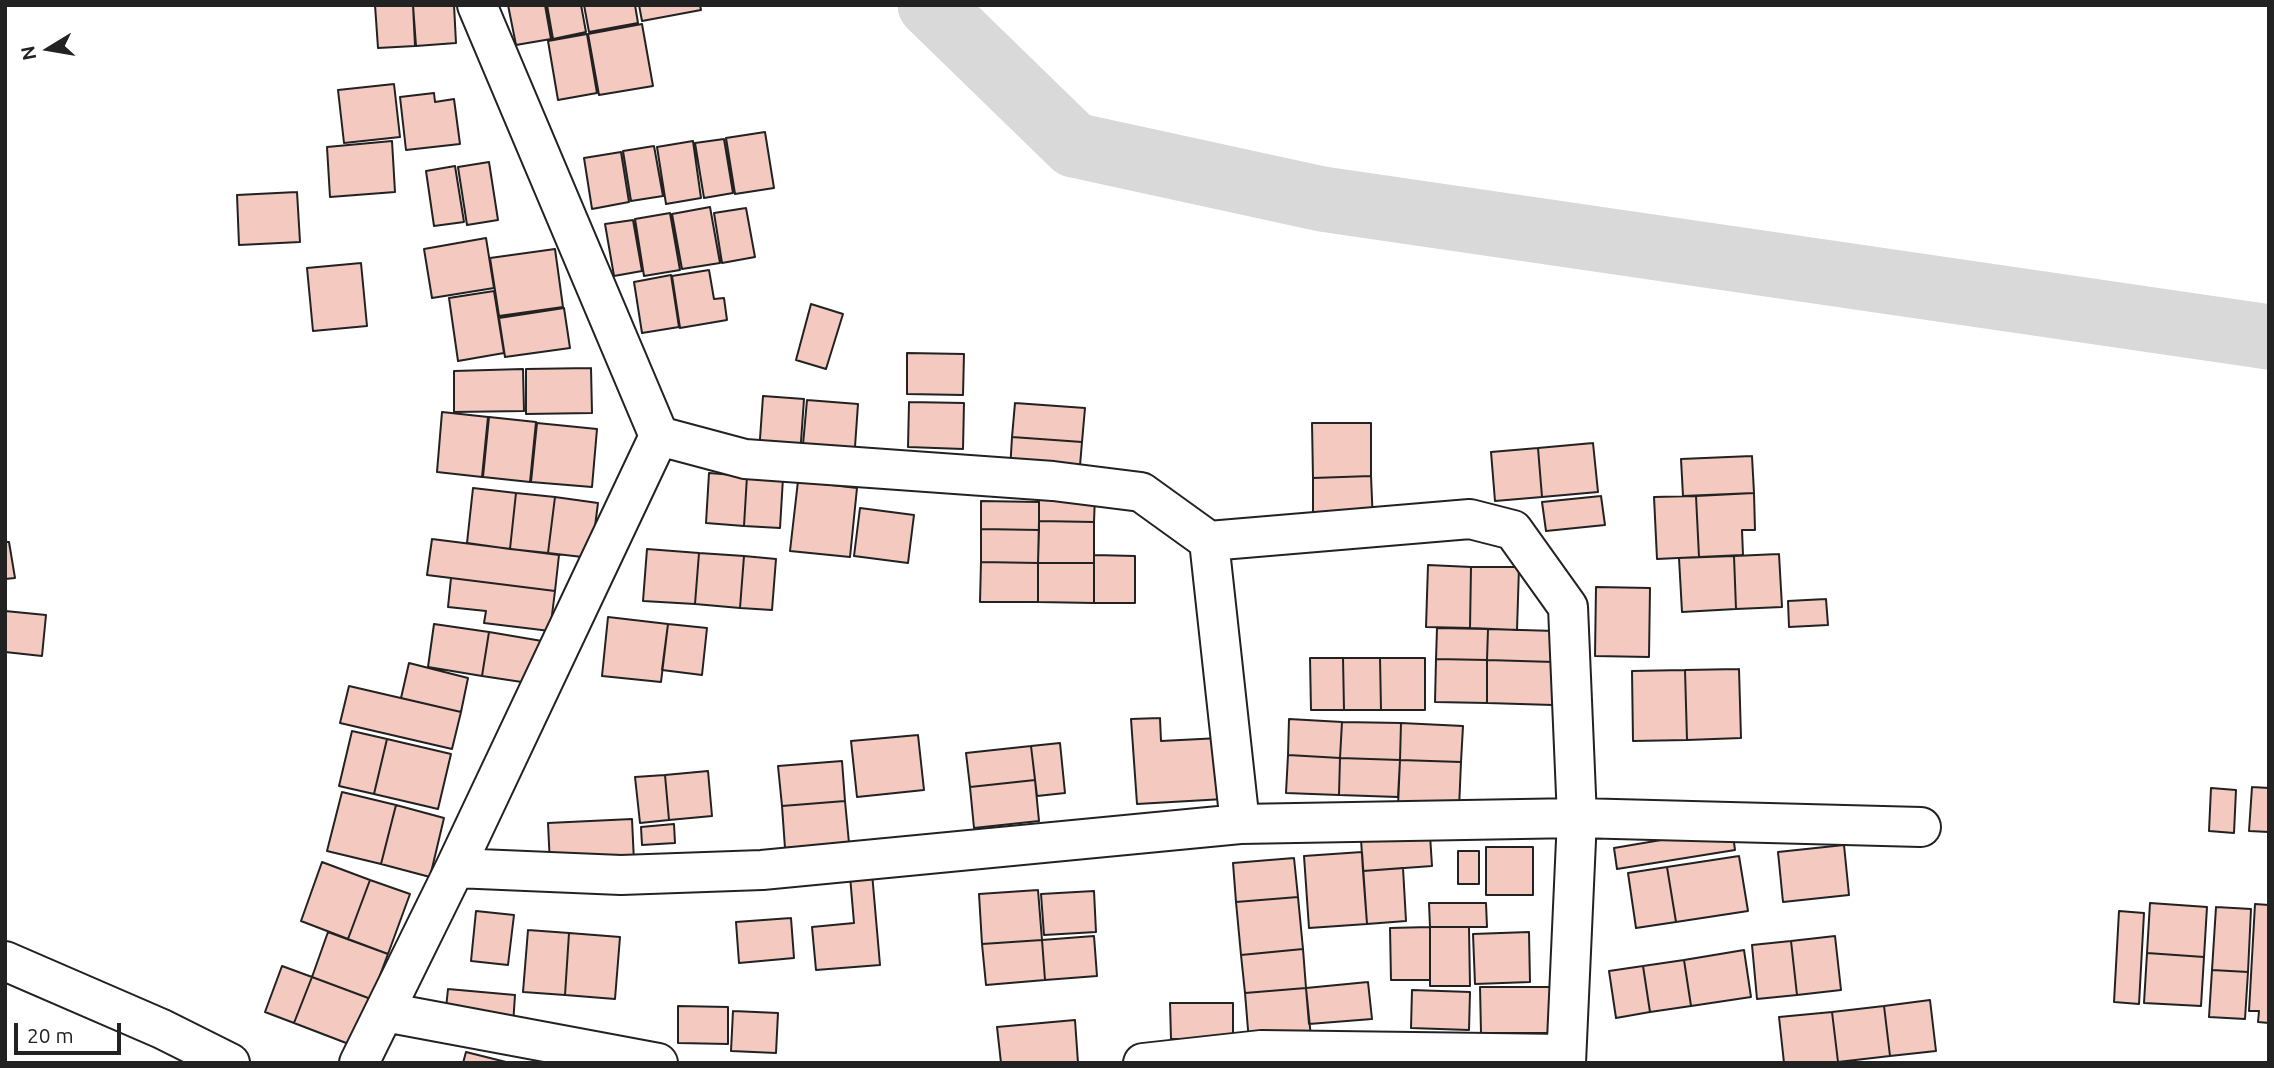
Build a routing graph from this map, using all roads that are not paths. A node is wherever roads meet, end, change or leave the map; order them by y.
1 (477, 5) edge
2 (659, 436) junction
3 (1209, 541) junction
4 (1577, 818) junction
5 (1240, 824) junction
6 (1921, 827) dead end
7 (456, 868) junction
8 (5, 961) edge
9 (384, 1012) junction
10 (1566, 1058) edge
11 (230, 1063) edge
12 (359, 1063) edge
13 (658, 1063) edge
14 (1143, 1063) edge

1 - 2 main road
2 - 3 main road
2 - 7 main road
3 - 4 main road
3 - 5 main road
4 - 5 main road
4 - 6 main road
4 - 10 main road
5 - 7 main road
7 - 9 main road
8 - 11 main road
9 - 12 main road
9 - 13 main road
10 - 14 main road

